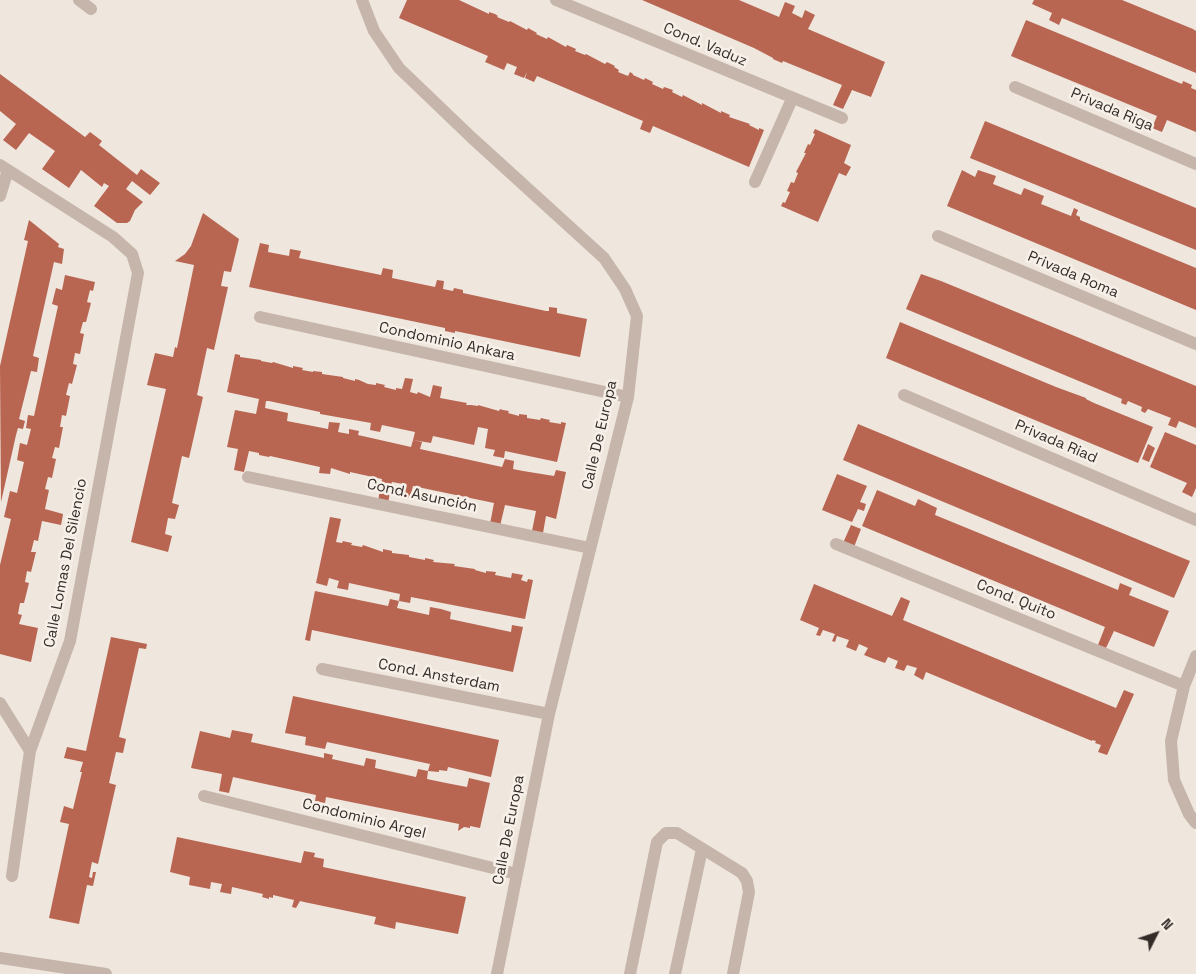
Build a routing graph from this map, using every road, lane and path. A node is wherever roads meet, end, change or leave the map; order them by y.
1 (79, 0) edge
2 (362, 0) edge
3 (556, 0) edge
4 (91, 8) dead end
5 (1015, 87) dead end
6 (792, 99) junction
7 (842, 118) dead end
8 (1196, 164) edge
9 (4, 167) edge
10 (755, 182) dead end
11 (0, 196) edge
12 (938, 236) dead end
13 (260, 317) dead end
14 (1196, 344) edge
15 (904, 395) dead end
16 (628, 397) junction
17 (248, 477) dead end
18 (1196, 520) edge
19 (836, 544) dead end
20 (590, 548) junction
21 (1196, 656) edge
22 (322, 669) dead end
23 (1184, 686) junction
24 (0, 703) edge
25 (549, 714) junction
26 (30, 750) junction
27 (204, 796) dead end
28 (1196, 823) edge
29 (702, 849) junction
30 (517, 874) junction
31 (12, 876) dead end
32 (0, 958) edge
33 (106, 974) edge
34 (497, 974) edge
35 (630, 974) edge
36 (675, 974) edge
37 (733, 974) edge

1 - 4 street
2 - 16 street, Calle De Europa
3 - 6 street, Cond. Vaduz
5 - 8 street, Privada Riga
6 - 7 street, Cond. Vaduz
6 - 10 street
9 - 11 street
9 - 26 street, Calle Lomas Del Silencio
12 - 14 street, Privada Roma
13 - 16 street, Condominio Ankara
15 - 18 street, Privada Riad
16 - 20 street, Calle De Europa
17 - 20 street, Cond. Asunción
19 - 23 street, Cond. Quito
20 - 25 street, Calle De Europa
21 - 23 street
22 - 25 street, Cond. Ansterdam
23 - 28 street
24 - 26 street
25 - 30 street, Calle De Europa
26 - 31 street, Calle Lomas Del Silencio
27 - 30 street, Condominio Argel
29 - 35 street
29 - 36 street
29 - 37 street
30 - 34 street, Calle De Europa
32 - 33 street

